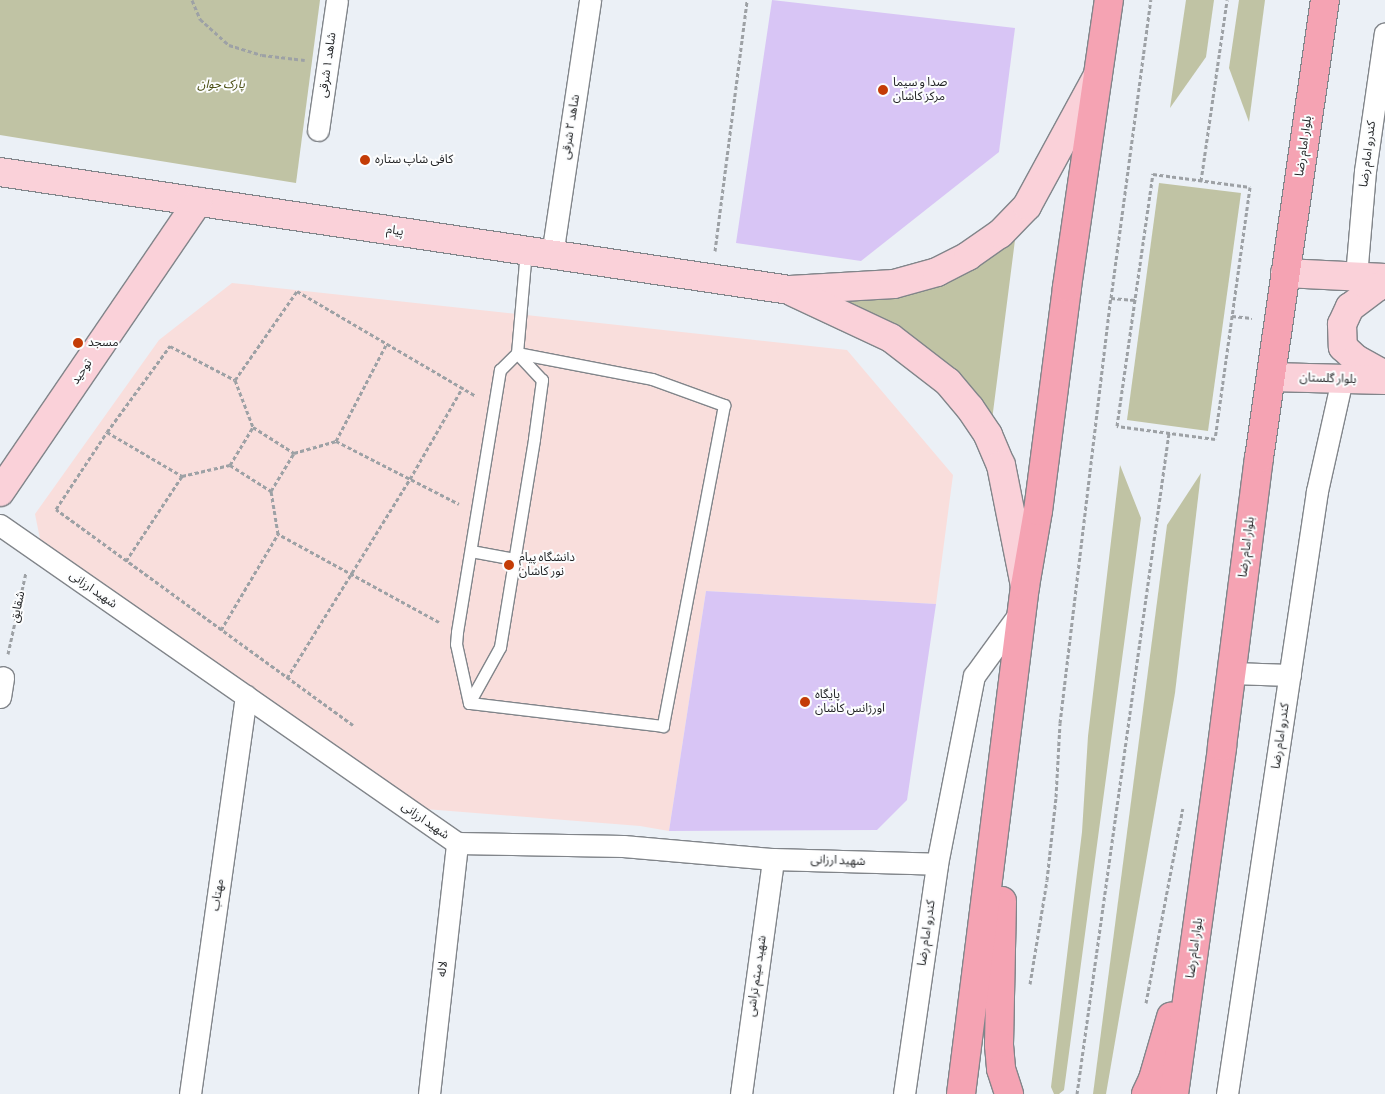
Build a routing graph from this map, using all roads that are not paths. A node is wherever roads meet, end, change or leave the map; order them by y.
1 (337, 0) edge
2 (590, 0) edge
3 (1098, 0) edge
4 (1109, 0) edge
5 (1325, 0) edge
6 (1385, 33) edge
7 (1103, 38) junction
8 (1097, 77) junction
9 (318, 130) dead end
10 (0, 172) edge
11 (198, 202) junction
12 (526, 251) junction
13 (552, 255) junction
14 (1285, 273) junction
15 (1356, 276) junction
16 (1385, 278) edge
17 (1385, 284) edge
18 (790, 290) junction
19 (517, 353) junction
20 (1385, 375) edge
21 (1271, 377) junction
22 (1342, 379) junction
23 (1385, 380) edge
24 (0, 492) edge
25 (0, 525) edge
26 (470, 552) junction
27 (514, 559) junction
28 (1023, 598) junction
29 (1232, 673) junction
30 (1290, 675) junction
31 (246, 696) junction
32 (468, 703) junction
33 (1004, 764) junction
34 (457, 843) junction
35 (773, 859) junction
36 (936, 864) junction
37 (1199, 920) junction
38 (190, 1094) edge
39 (428, 1094) edge
40 (741, 1094) edge
41 (904, 1094) edge
42 (961, 1094) edge
43 (1009, 1094) edge
44 (1146, 1094) edge
45 (1174, 1094) edge
46 (1228, 1094) edge

1 - 9 street, شاهد ۱ شرقی
2 - 13 street, شاهد ۲ شرقی
3 - 7 main road
4 - 7 main road
5 - 14 main road, بلوار امام رضا
6 - 15 street, کندرو امام رضا
7 - 8 main road
8 - 18 main road
8 - 28 main road
10 - 11 main road, پیام
11 - 12 main road, پیام
11 - 24 main road, توحید
12 - 13 main road, پیام
12 - 19 lane
13 - 18 main road, پیام
14 - 15 main road
14 - 21 main road, بلوار امام رضا
15 - 16 main road
17 - 20 main road
18 - 28 main road
19 - 26 lane
19 - 27 lane
19 - 32 lane
21 - 22 main road, بلوار گلستان
21 - 29 main road, بلوار امام رضا
22 - 23 main road, بلوار گلستان
22 - 30 street, کندرو امام رضا
25 - 31 street, شهید ارزانی
26 - 27 lane
26 - 32 lane
27 - 32 lane
28 - 33 main road
28 - 36 street, کندرو امام رضا
29 - 30 street
29 - 37 main road, بلوار امام رضا
30 - 46 street, کندرو امام رضا
31 - 34 street, شهید ارزانی
31 - 38 street, مهتاب
33 - 42 main road
33 - 43 main road
34 - 35 street, شهید ارزانی
34 - 39 street, لاله
35 - 36 street, شهید ارزانی
35 - 40 street, شهید میثم تراشی
36 - 41 street, کندرو امام رضا
37 - 44 main road
37 - 45 main road, بلوار امام رضا

